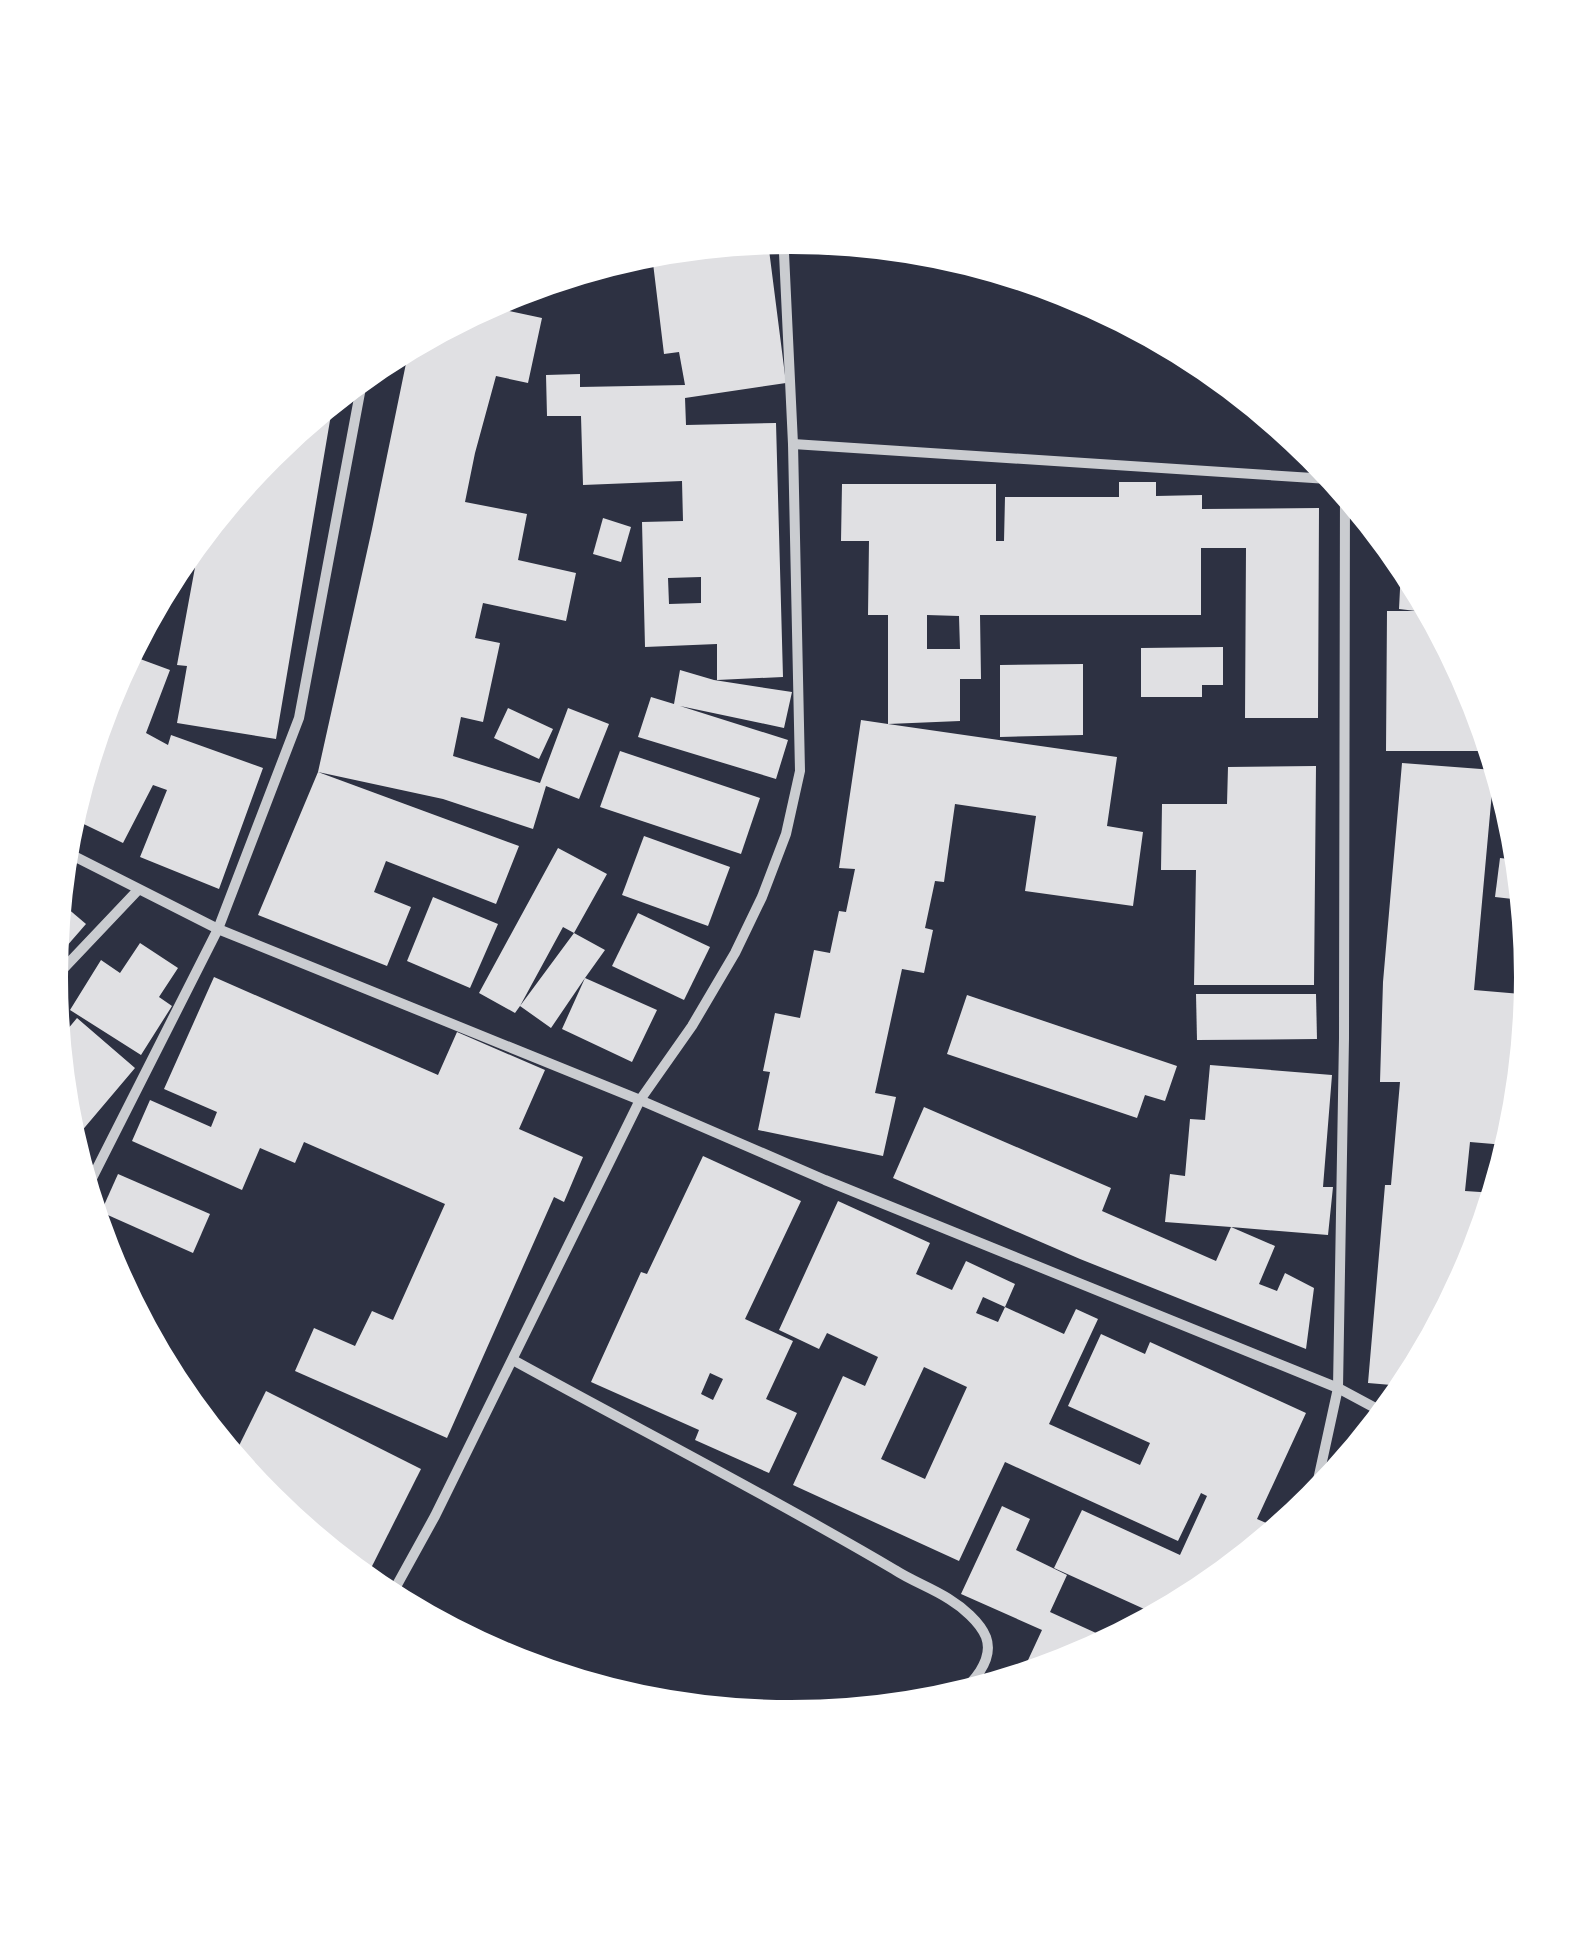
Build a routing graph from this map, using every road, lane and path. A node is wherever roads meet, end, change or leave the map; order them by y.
1 (784, 248) edge
2 (362, 389) edge
3 (793, 444) junction
4 (1323, 479) edge
5 (1345, 503) edge
6 (73, 856) edge
7 (138, 890) junction
8 (218, 929) junction
9 (62, 970) edge
10 (640, 1100) junction
11 (91, 1180) edge
12 (513, 1360) junction
13 (1338, 1388) junction
14 (1378, 1410) edge
15 (1318, 1482) edge
16 (394, 1589) edge
17 (967, 1685) edge

1 - 3 street
2 - 8 street
3 - 4 street
3 - 10 street
5 - 13 street
6 - 7 street
7 - 8 street
7 - 9 street
8 - 10 street
8 - 11 street
10 - 12 street
10 - 13 street
12 - 16 street
12 - 17 street
13 - 14 street
13 - 15 street

